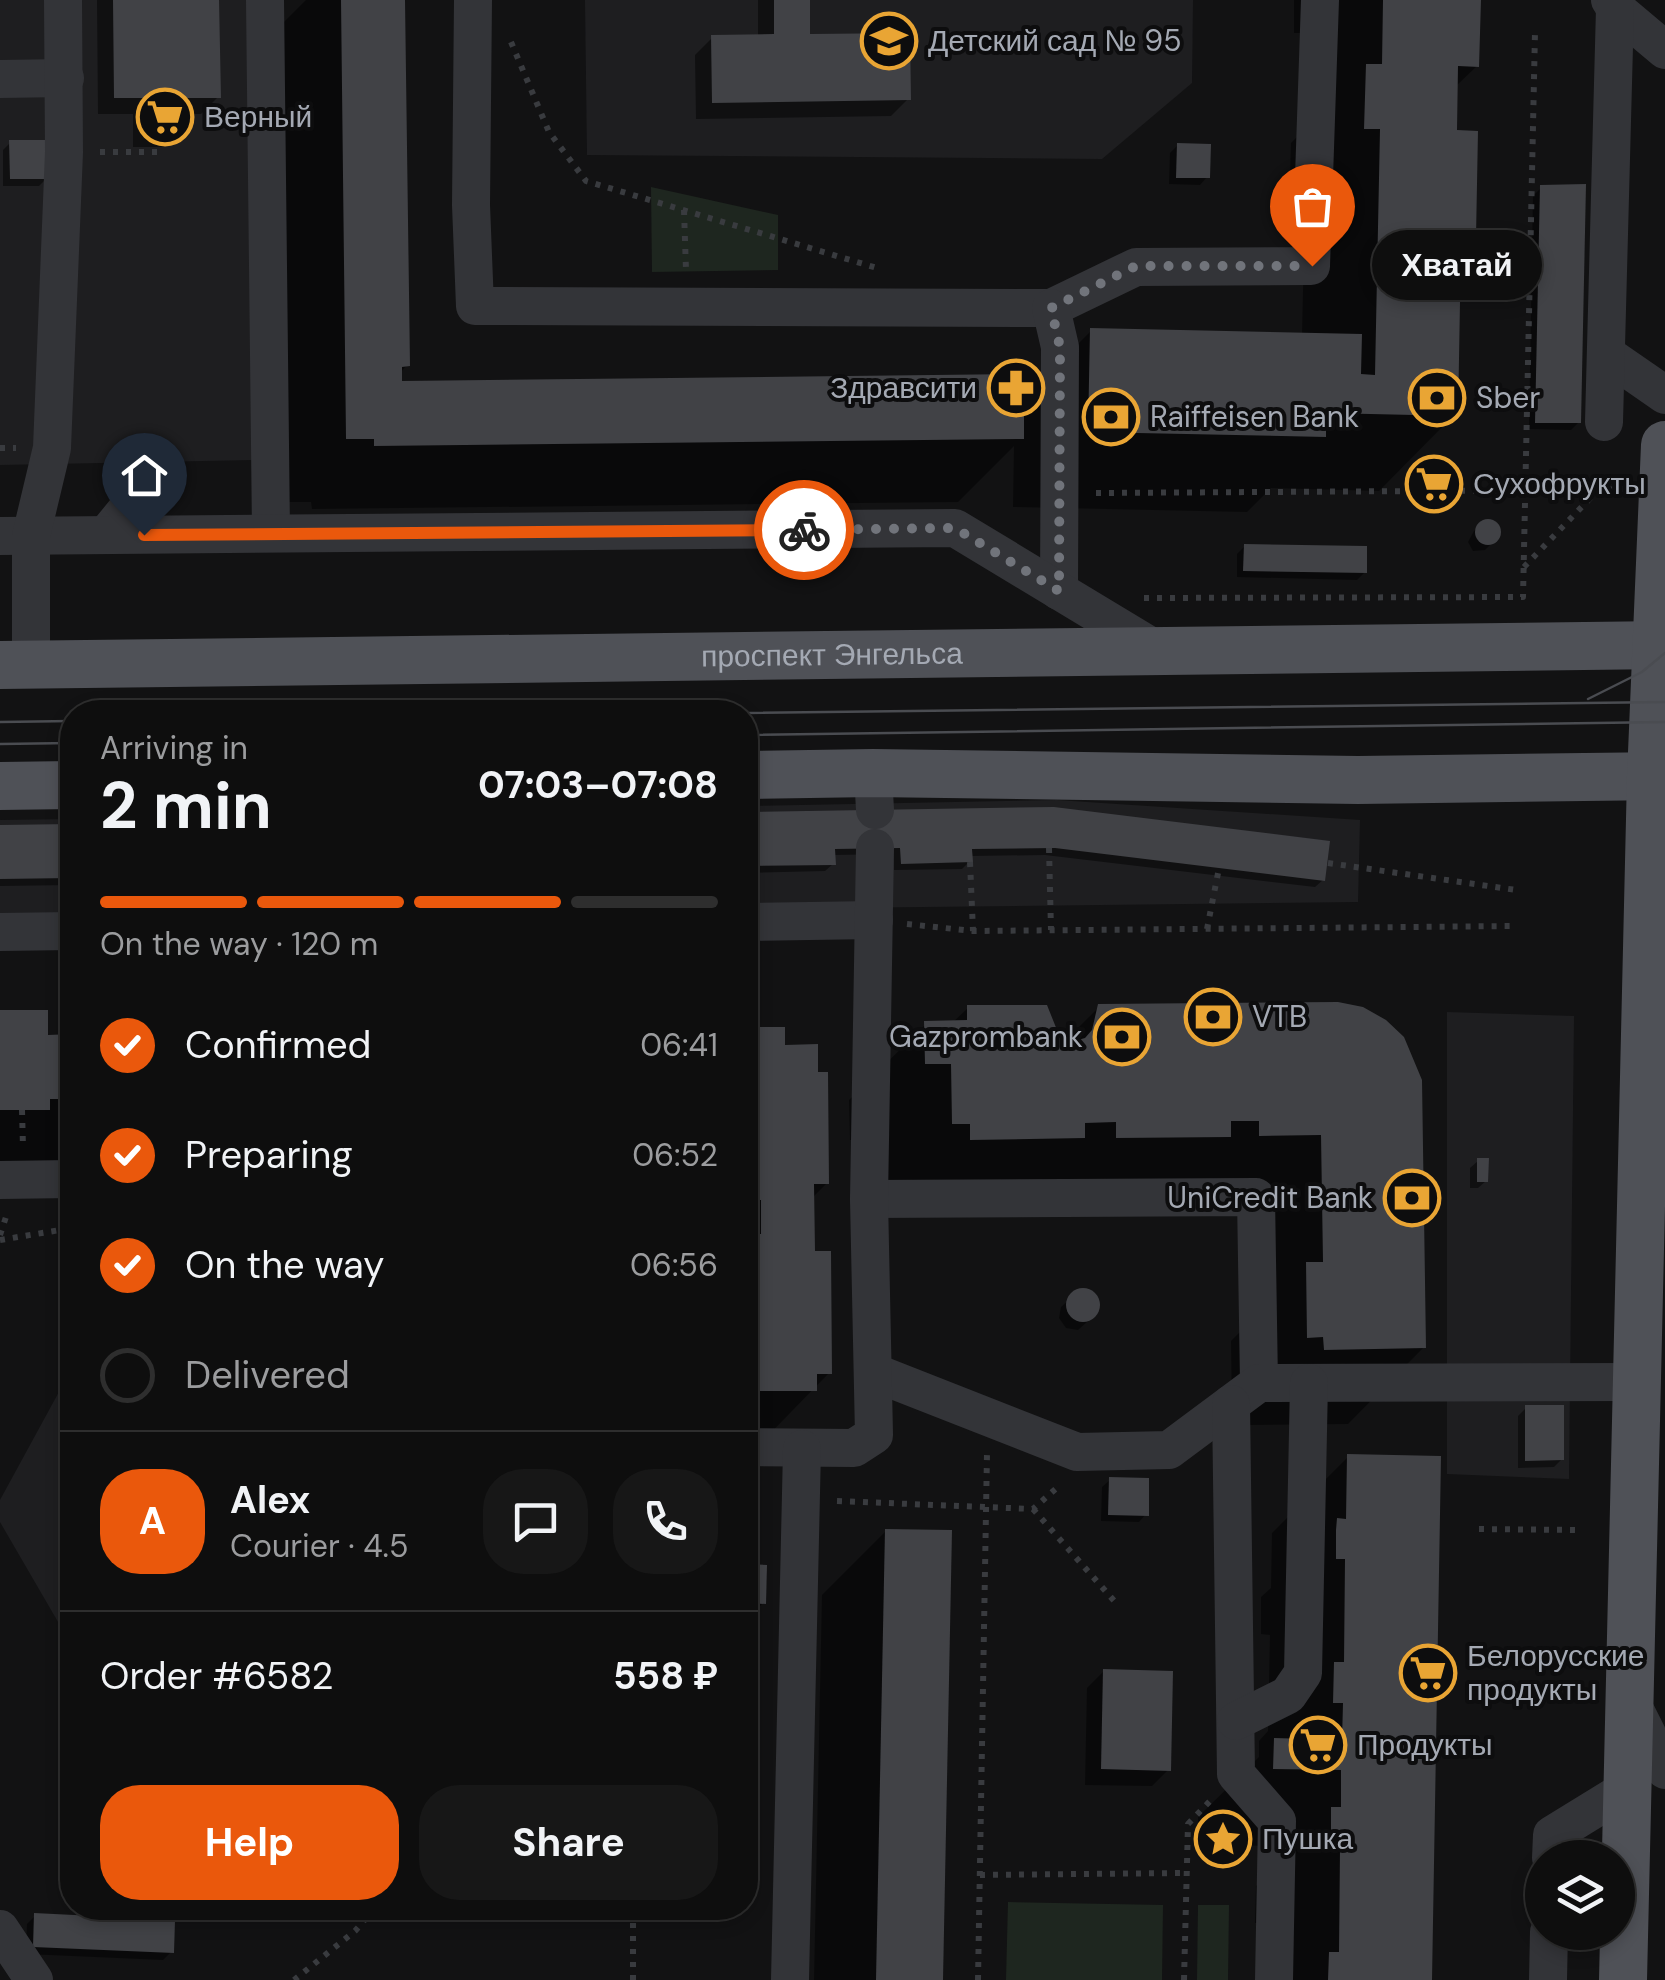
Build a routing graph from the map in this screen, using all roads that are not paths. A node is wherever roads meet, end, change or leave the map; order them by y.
1 (63, 0) edge
2 (266, 0) edge
3 (473, 0) edge
4 (1320, 0) edge
5 (1612, 4) edge
6 (1665, 50) edge
7 (0, 78) edge
8 (65, 78) junction
9 (1051, 308) junction
10 (1606, 354) junction
11 (1665, 395) edge
12 (1604, 422) dead end
13 (1665, 445) edge
14 (140, 455) dead end
15 (271, 533) junction
16 (106, 535) junction
17 (16, 536) edge
18 (1059, 591) junction
19 (1661, 644) edge
20 (1162, 653) junction
21 (16, 665) edge
22 (758, 776) edge
23 (1658, 776) edge
24 (60, 784) edge
25 (0, 786) edge
26 (875, 848) dead end
27 (874, 920) junction
28 (758, 922) edge
29 (60, 931) edge
30 (0, 932) edge
31 (60, 1178) edge
32 (0, 1180) edge
33 (870, 1200) junction
34 (874, 1372) junction
35 (1638, 1382) junction
36 (1309, 1384) junction
37 (1245, 1394) junction
38 (758, 1447) edge
39 (802, 1449) junction
40 (1236, 1721) junction
41 (1645, 1780) edge
42 (1552, 1840) edge
43 (0, 1930) edge
44 (1549, 1950) edge
45 (34, 1980) edge
46 (790, 1980) edge
47 (1274, 1980) edge
48 (1548, 1980) edge
49 (1622, 1980) edge

1 - 8 street
2 - 15 street
3 - 9 street
4 - 9 street
5 - 6 street
5 - 10 street
7 - 8 street
8 - 17 street
9 - 18 street
10 - 11 street
10 - 12 street
13 - 19 main road
14 - 16 street
15 - 16 street
15 - 18 street
16 - 17 street
17 - 21 street
18 - 20 street
19 - 20 main road, проспект Энгельса
19 - 23 main road
20 - 21 main road, проспект Энгельса
22 - 23 main road
23 - 35 main road
24 - 25 main road
26 - 27 street
27 - 28 street
27 - 33 street
29 - 30 street
31 - 32 street
33 - 34 street
33 - 37 street
34 - 37 street
34 - 39 street
35 - 36 street
35 - 41 main road
36 - 37 street
36 - 40 street
37 - 40 street
38 - 39 street
39 - 46 street
40 - 47 street
41 - 42 street
41 - 49 main road
43 - 45 street
44 - 48 street

